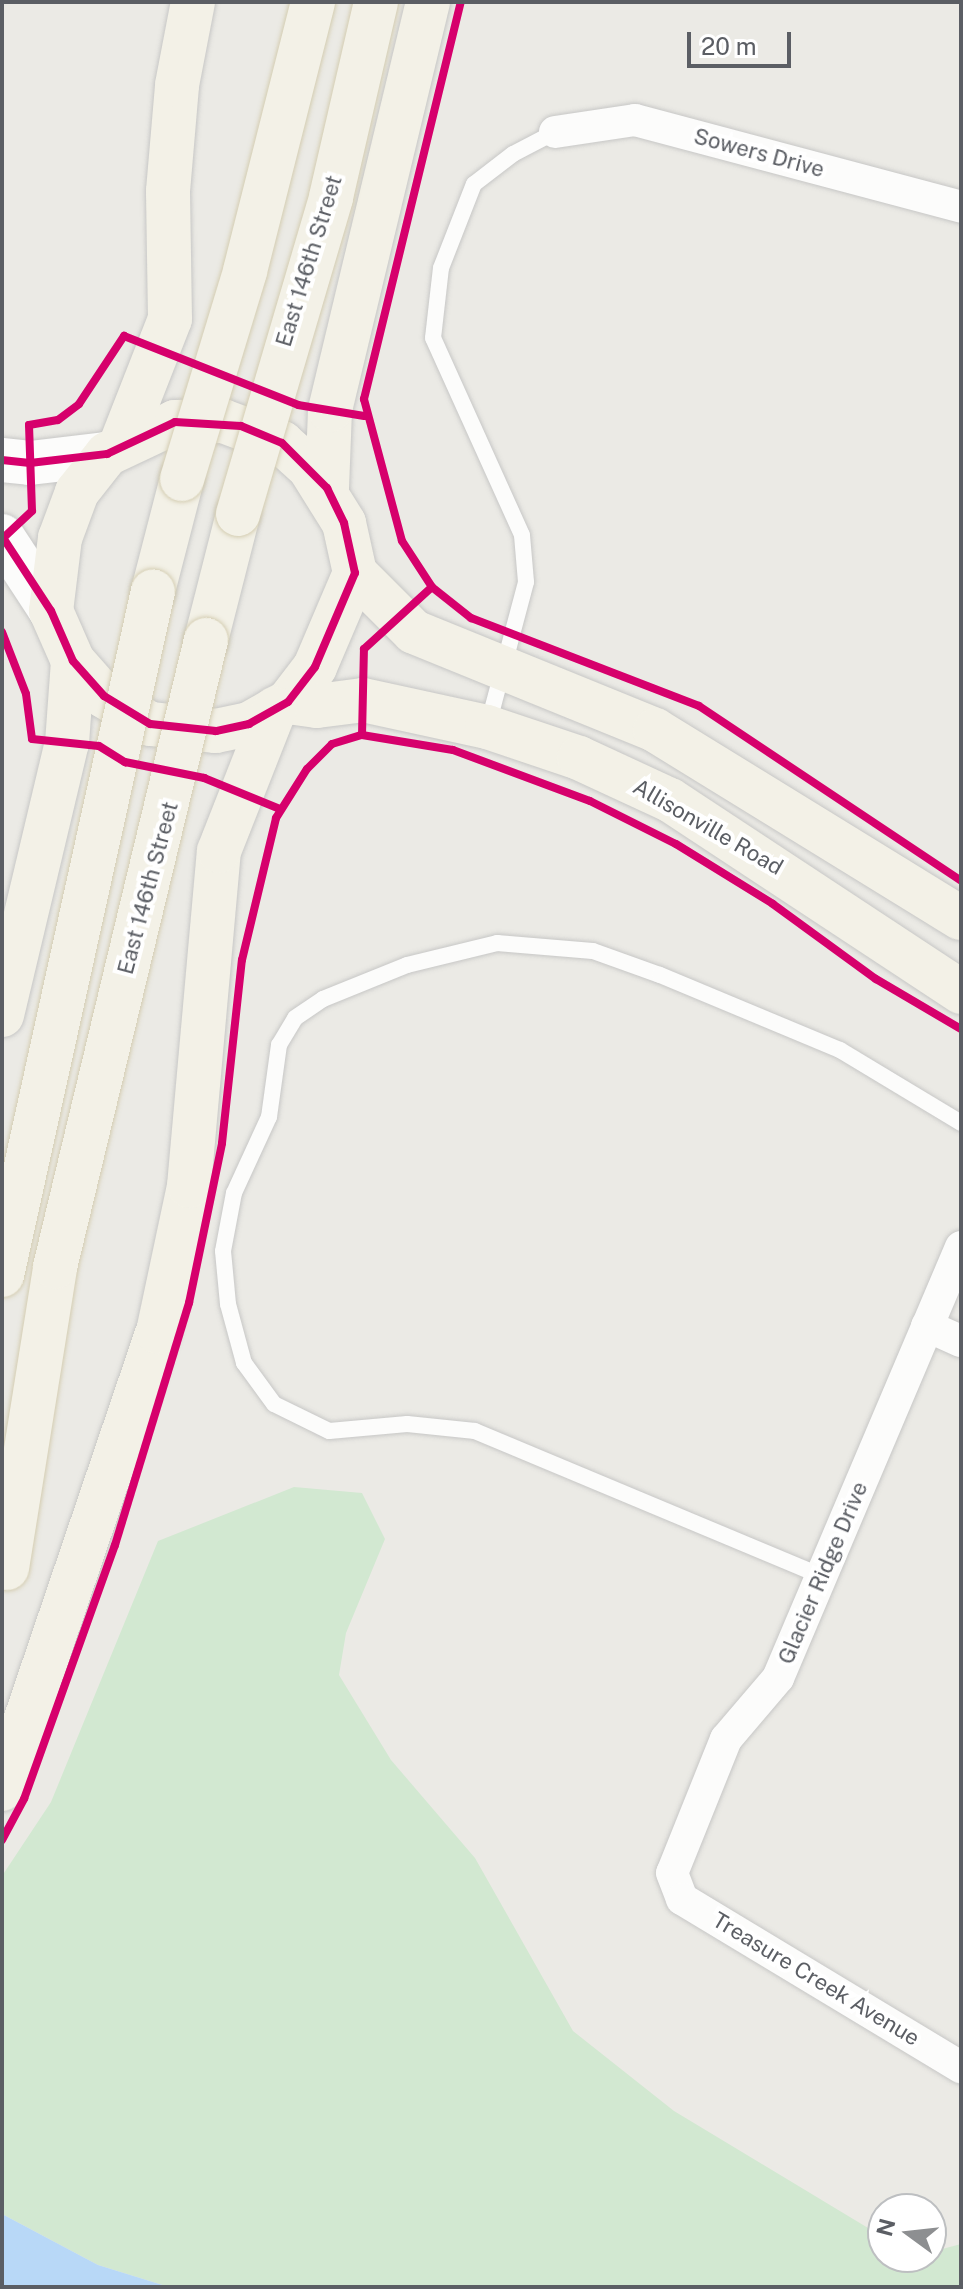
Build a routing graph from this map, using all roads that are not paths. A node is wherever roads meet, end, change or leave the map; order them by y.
1 (193, 2) edge
2 (313, 2) edge
3 (376, 2) edge
4 (428, 2) edge
5 (555, 132) joint
6 (961, 207) edge
7 (114, 449) junction
8 (2, 460) edge
9 (327, 488) junction
10 (2, 536) edge
11 (355, 573) junction
12 (51, 611) junction
13 (73, 661) junction
14 (507, 671) junction
15 (281, 706) junction
16 (487, 727) junction
17 (961, 918) edge
18 (961, 992) edge
19 (2, 1015) edge
20 (961, 1123) edge
21 (961, 1247) edge
22 (2, 1275) edge
23 (927, 1326) junction
24 (961, 1341) edge
25 (824, 1577) junction
26 (4, 1582) edge
27 (2, 1789) edge
28 (675, 1887) joint
29 (961, 2067) edge

1 - 7 main road
2 - 22 main road, bridge
3 - 26 main road, East 146th Street, bridge
4 - 9 main road
5 - 6 street, Sowers Drive
5 - 14 lane
7 - 8 main road
7 - 9 main road
7 - 12 main road
9 - 11 main road
10 - 12 main road
11 - 14 main road
11 - 15 main road
12 - 13 main road
13 - 15 main road
13 - 19 main road
14 - 16 lane
14 - 17 main road
15 - 16 main road, Allisonville Road
15 - 27 main road
16 - 18 main road, Allisonville Road
20 - 25 lane
21 - 23 street, Glacier Ridge Drive
23 - 24 street
23 - 25 street, Glacier Ridge Drive
25 - 28 street, Glacier Ridge Drive
28 - 29 street, Treasure Creek Avenue

